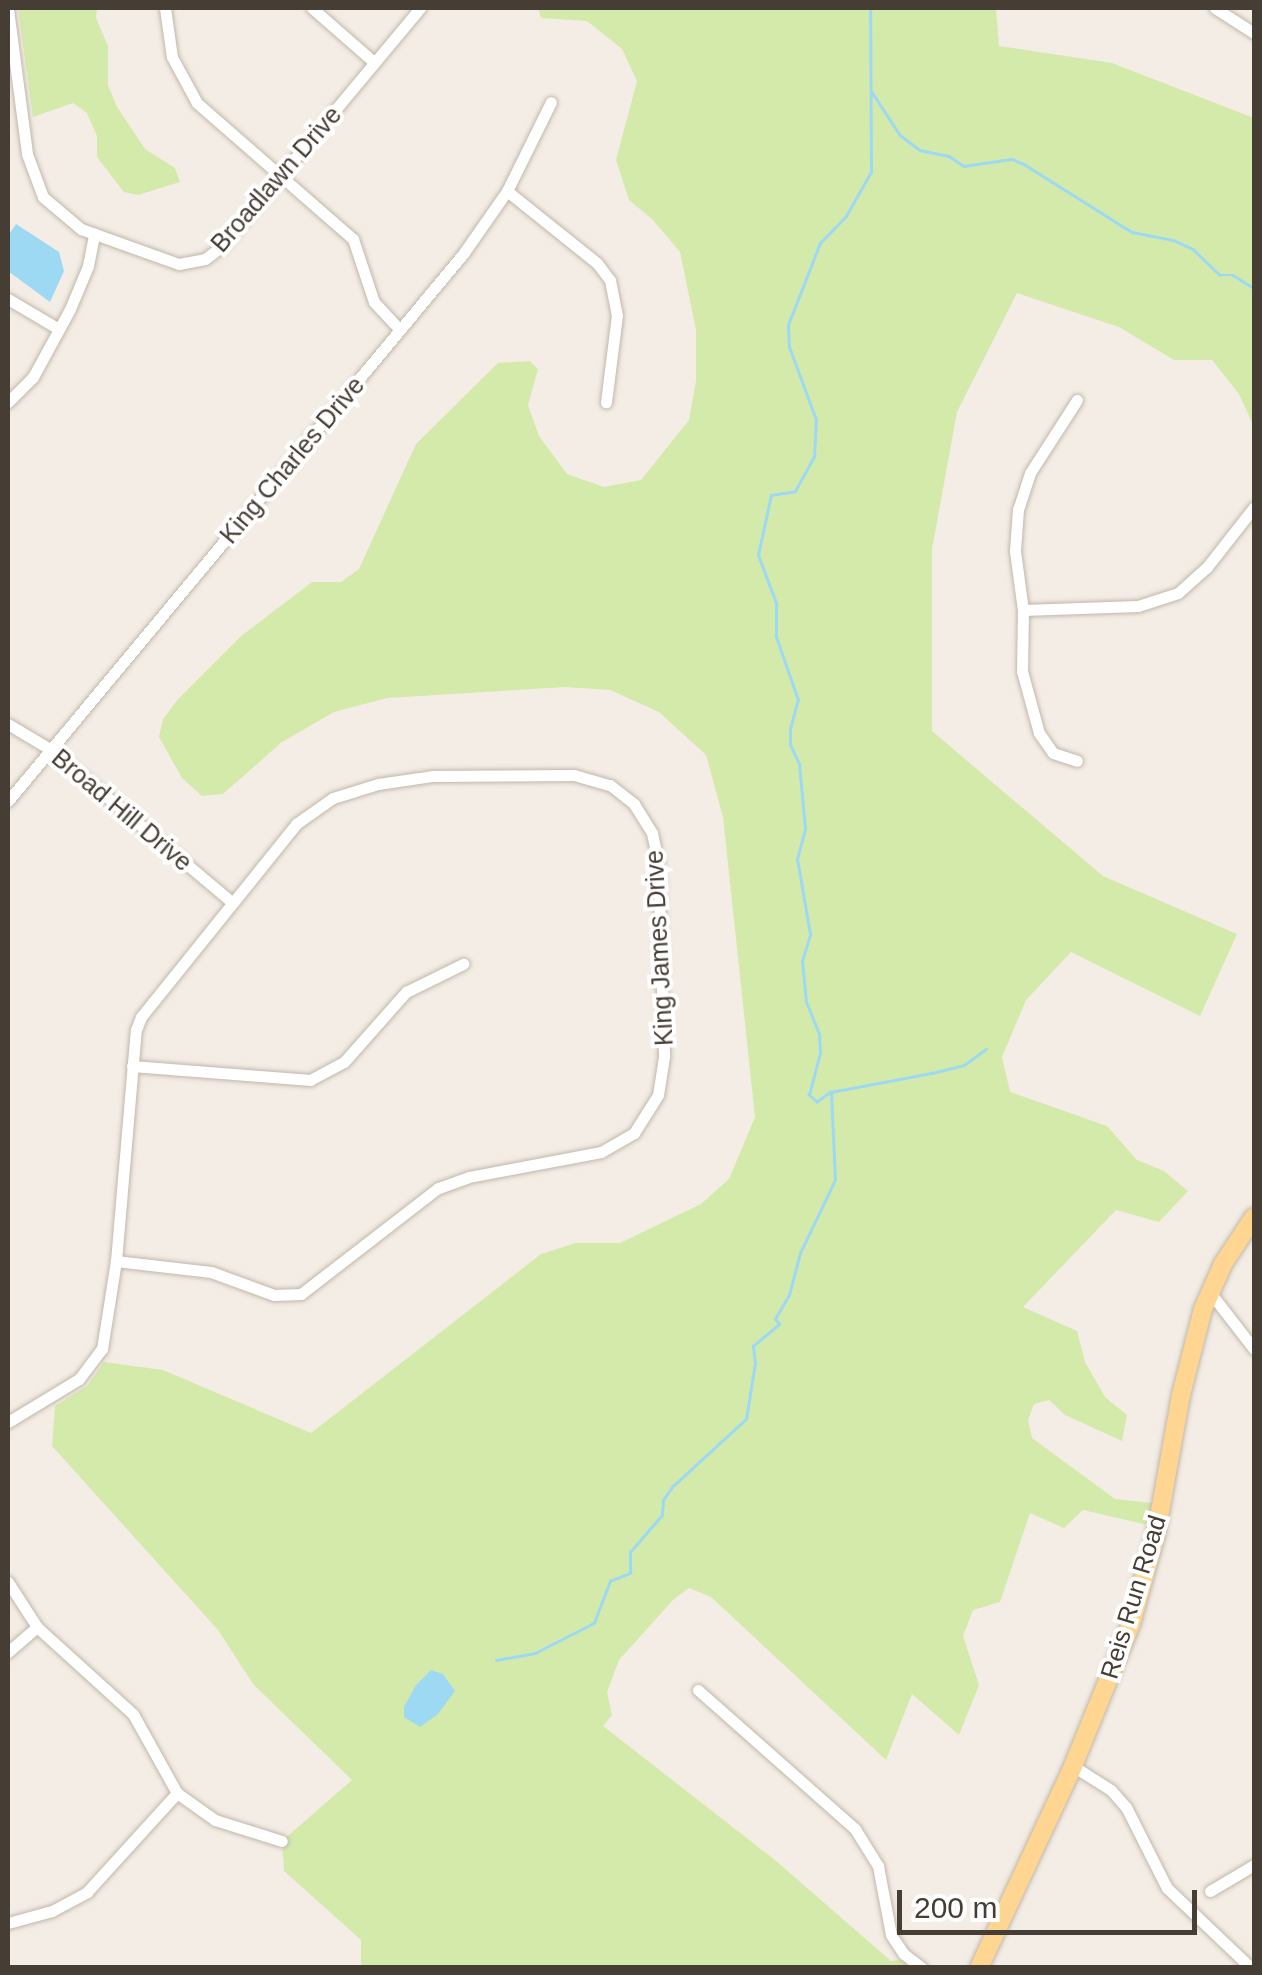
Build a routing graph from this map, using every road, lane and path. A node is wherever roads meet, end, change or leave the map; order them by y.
1 (165, 8) edge
2 (312, 8) edge
3 (420, 8) edge
4 (1216, 8) edge
5 (8, 9) edge
6 (1254, 33) edge
7 (374, 62) junction
8 (551, 102) dead end
9 (281, 176) junction
10 (508, 191) junction
11 (94, 234) junction
12 (8, 300) edge
13 (59, 329) junction
14 (400, 330) junction
15 (1077, 400) dead end
16 (8, 402) edge
17 (606, 402) dead end
18 (1254, 507) edge
19 (1023, 610) junction
20 (8, 724) edge
21 (50, 750) junction
22 (1077, 761) dead end
23 (8, 801) edge
24 (232, 902) junction
25 (463, 964) dead end
26 (132, 1066) junction
27 (1254, 1217) edge
28 (116, 1260) junction
29 (1210, 1290) junction
30 (1254, 1349) edge
31 (8, 1422) edge
32 (8, 1582) edge
33 (37, 1627) junction
34 (8, 1652) edge
35 (698, 1690) dead end
36 (1074, 1766) junction
37 (178, 1793) junction
38 (282, 1841) dead end
39 (1254, 1865) edge
40 (1210, 1891) dead end
41 (8, 1923) edge
42 (922, 1968) edge
43 (979, 1968) edge
44 (1251, 1968) edge

1 - 9 street
2 - 7 street
3 - 7 street, Broadlawn Drive
4 - 6 street
5 - 11 street, Broadlawn Drive
7 - 9 street, Broadlawn Drive
8 - 10 street, King Charles Drive
9 - 11 street, Broadlawn Drive
9 - 14 street
10 - 14 street, King Charles Drive
10 - 17 street
11 - 13 street
12 - 13 street
13 - 16 street
14 - 21 street, King Charles Drive
15 - 19 street
18 - 19 street
19 - 22 street
20 - 21 street, Broad Hill Drive
21 - 23 street, King Charles Drive
21 - 24 street, Broad Hill Drive
24 - 26 street, King James Drive
24 - 28 street, King James Drive
25 - 26 street
26 - 28 street, King James Drive
27 - 29 main road, Reis Run Road
28 - 31 street, King James Drive
29 - 30 street
29 - 36 main road, Reis Run Road
32 - 33 street
33 - 34 street
33 - 37 street
35 - 42 street
36 - 43 main road, Reis Run Road
36 - 44 street
37 - 38 street
37 - 41 street
39 - 40 street

